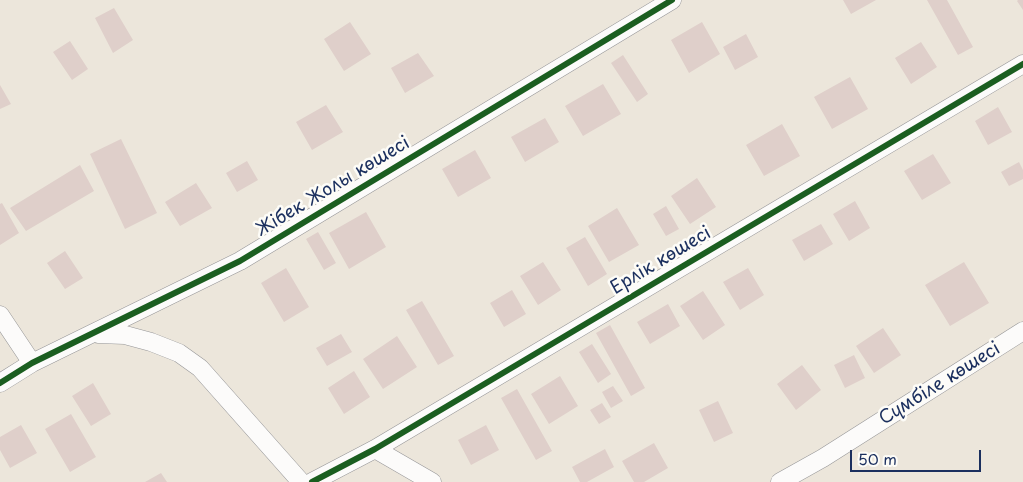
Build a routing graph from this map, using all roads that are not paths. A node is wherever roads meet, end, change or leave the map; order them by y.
1 (672, 0) edge
2 (1023, 64) edge
3 (0, 315) edge
4 (1023, 331) edge
5 (95, 334) junction
6 (32, 364) junction
7 (0, 383) edge
8 (375, 449) junction
9 (301, 482) edge
10 (312, 482) edge
11 (432, 482) edge
12 (780, 482) edge

1 - 5 street, Жібек Жолы көшесі
2 - 8 street, Ерлік көшесі
3 - 6 street
4 - 12 street, Сүмбіле көшесі
5 - 6 street, Жібек Жолы көшесі
5 - 9 street
6 - 7 street, Жібек Жолы көшесі
8 - 10 street, Ерлік көшесі
8 - 11 street

